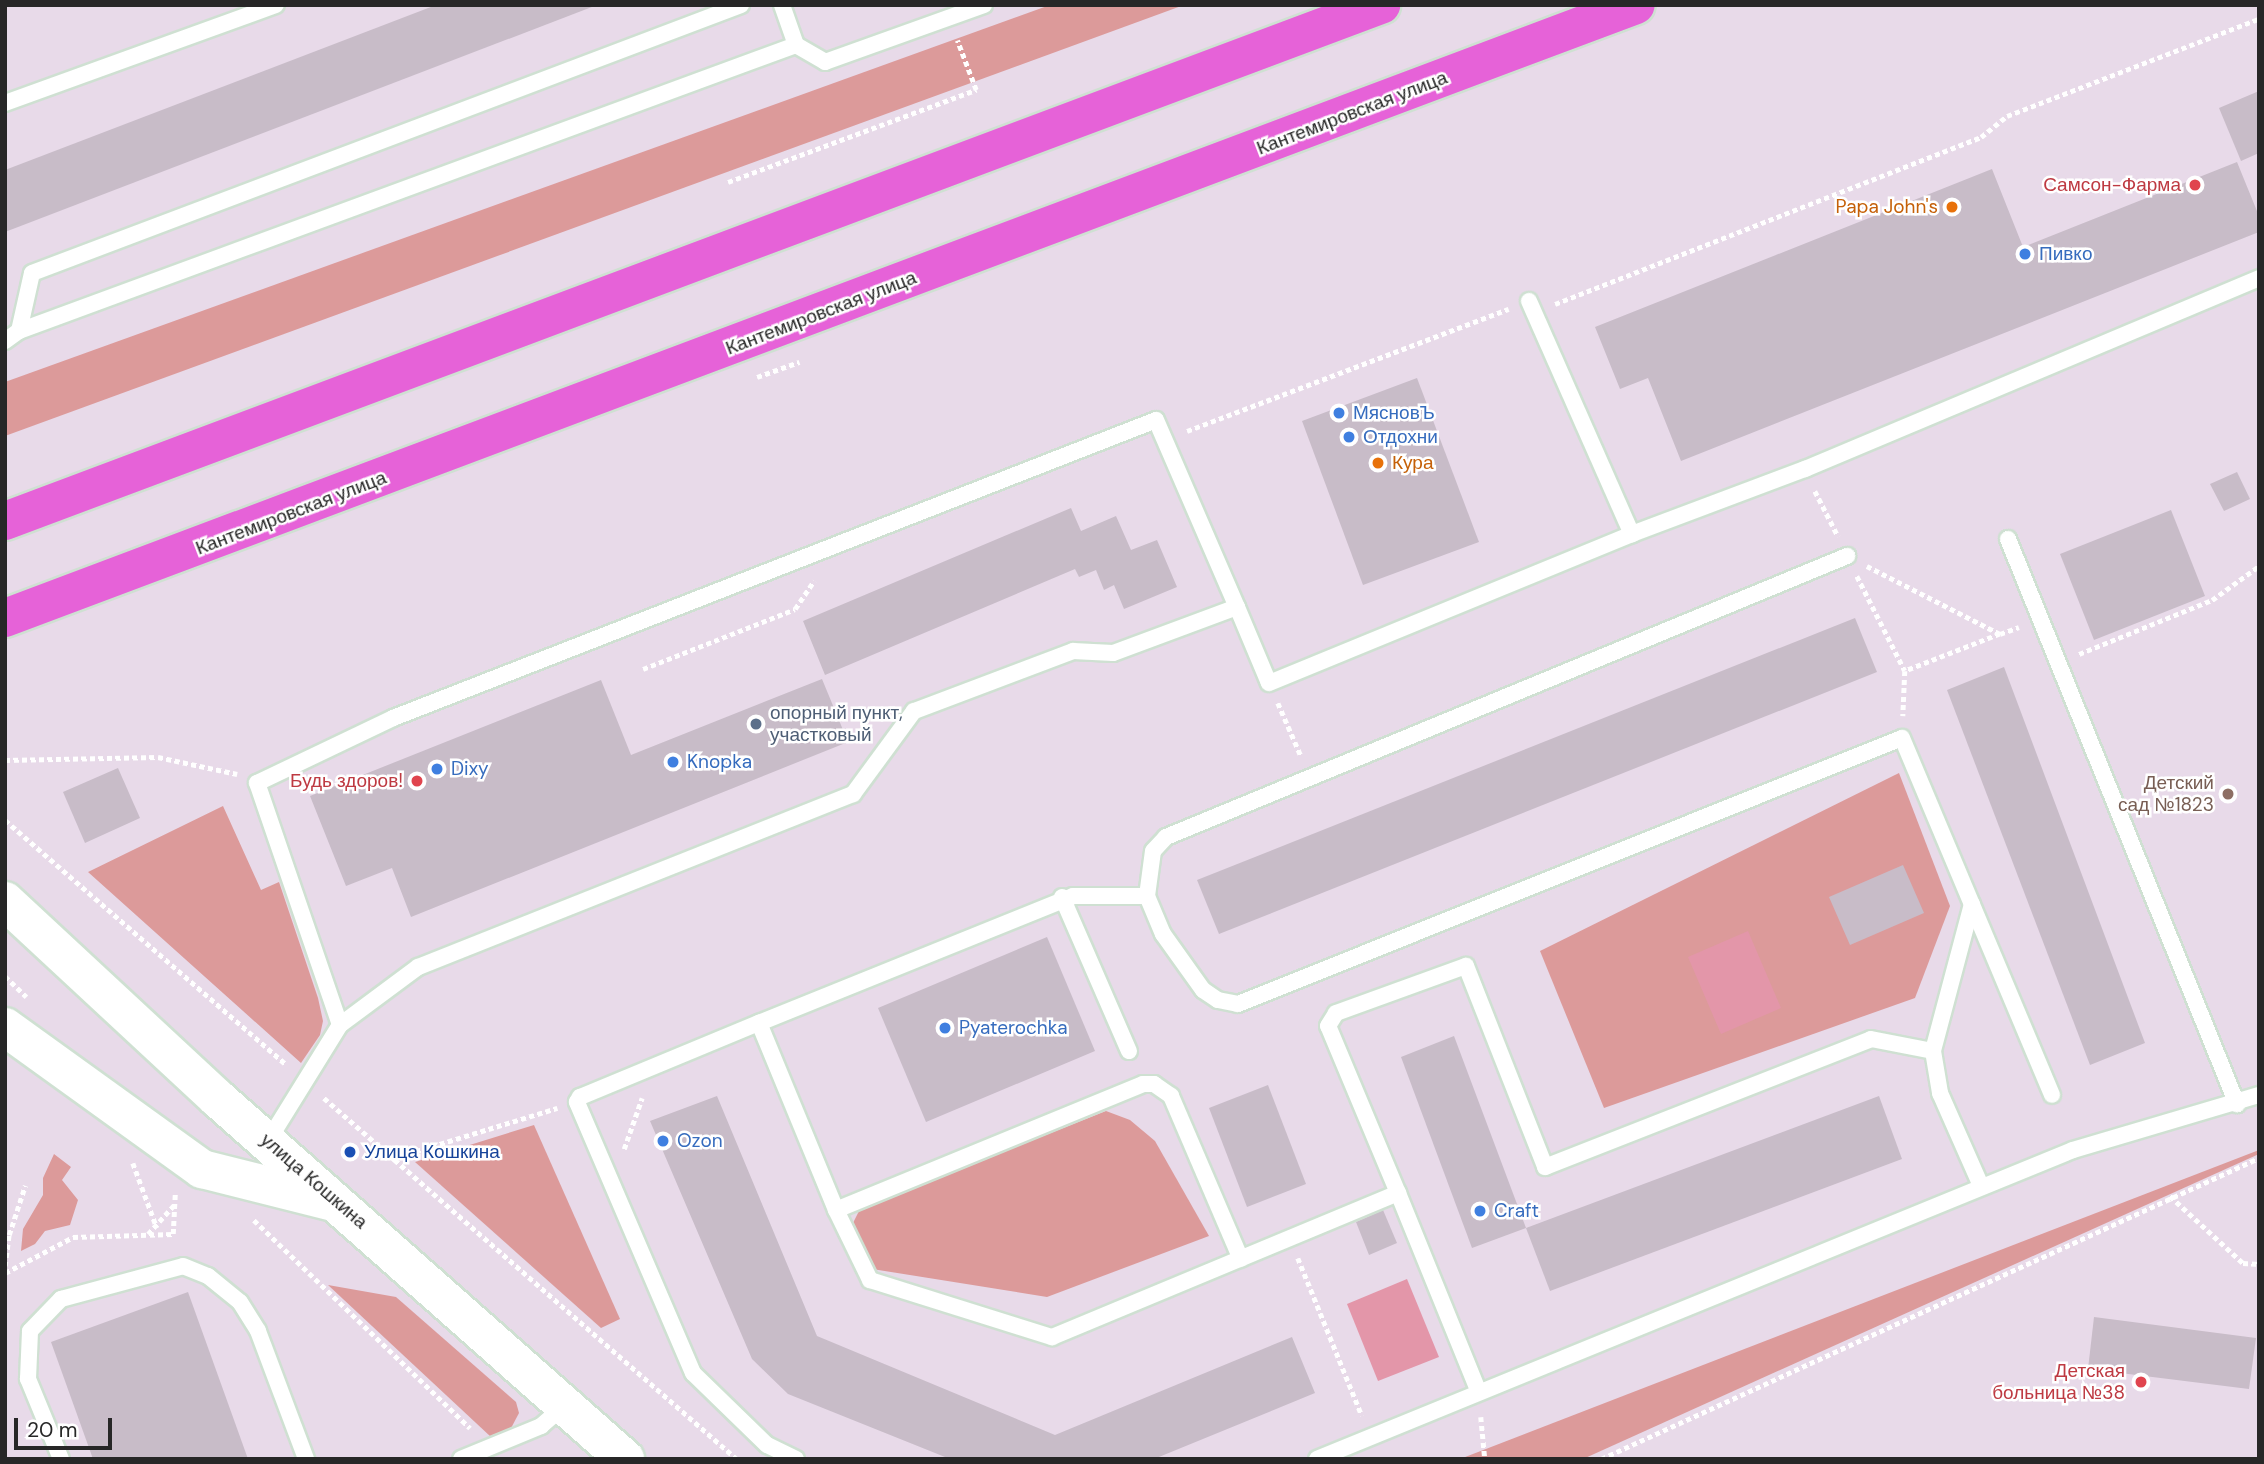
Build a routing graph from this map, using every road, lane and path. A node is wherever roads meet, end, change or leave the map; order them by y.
1 (276, 5) edge
2 (741, 5) edge
3 (782, 5) edge
4 (984, 5) edge
5 (1381, 5) edge
6 (1636, 5) edge
7 (948, 17) junction
8 (2259, 19) edge
9 (796, 45) junction
10 (5, 103) edge
11 (728, 183) dead end
12 (2259, 278) edge
13 (1532, 307) junction
14 (12, 336) edge
15 (1164, 439) junction
16 (1805, 469) junction
17 (5, 521) edge
18 (1632, 534) junction
19 (2008, 539) dead end
20 (838, 545) junction
21 (1847, 556) junction
22 (2259, 566) edge
23 (1237, 607) junction
24 (5, 618) edge
25 (2056, 664) junction
26 (643, 669) dead end
27 (1905, 671) junction
28 (1269, 682) junction
29 (1902, 738) junction
30 (5, 760) edge
31 (1311, 777) junction
32 (257, 783) junction
33 (5, 820) edge
34 (1147, 896) junction
35 (1062, 897) junction
36 (5, 901) edge
37 (1972, 904) junction
38 (759, 1023) junction
39 (340, 1025) junction
40 (5, 1027) edge
41 (1129, 1051) dead end
42 (1933, 1051) junction
43 (305, 1081) junction
44 (643, 1095) dead end
45 (2052, 1095) dead end
46 (2259, 1095) edge
47 (578, 1102) junction
48 (2237, 1104) junction
49 (268, 1141) junction
50 (131, 1158) dead end
51 (391, 1158) junction
52 (2259, 1158) edge
53 (612, 1182) junction
54 (25, 1186) dead end
55 (1981, 1186) junction
56 (1398, 1193) junction
57 (188, 1194) dead end
58 (2170, 1196) junction
59 (175, 1203) junction
60 (342, 1204) junction
61 (836, 1210) junction
62 (250, 1216) dead end
63 (157, 1228) junction
64 (148, 1234) junction
65 (1290, 1239) junction
66 (1241, 1259) junction
67 (2259, 1264) edge
68 (5, 1266) edge
69 (5, 1273) edge
70 (1479, 1392) junction
71 (565, 1405) junction
72 (1370, 1436) junction
73 (487, 1450) junction
74 (61, 1459) edge
75 (306, 1459) edge
76 (461, 1459) edge
77 (625, 1459) edge
78 (737, 1459) edge
79 (796, 1459) edge
80 (1317, 1459) edge
81 (1485, 1459) edge
82 (1601, 1459) edge

1 - 10 lane
2 - 14 lane
3 - 9 lane
4 - 7 lane
5 - 17 main road
6 - 24 main road, Кантемировская улица
7 - 9 lane
7 - 11 path
8 - 13 path
9 - 14 lane
12 - 16 lane
13 - 15 path
13 - 18 lane
15 - 20 lane
15 - 23 lane
16 - 18 lane
16 - 21 path
18 - 28 lane
19 - 25 lane
20 - 26 path
20 - 32 lane
21 - 27 path
21 - 27 path
21 - 31 lane
22 - 25 path
23 - 28 lane
23 - 39 lane
25 - 48 lane
27 - 29 path
28 - 31 path
29 - 34 lane
29 - 37 lane
30 - 32 path
31 - 34 lane
32 - 39 lane
33 - 43 path
34 - 35 lane
35 - 38 lane
35 - 41 lane
36 - 49 main road, улица Кошкина
37 - 42 lane
37 - 45 lane
38 - 47 lane
38 - 61 lane
39 - 43 lane
40 - 60 main road
42 - 55 lane
42 - 56 lane
43 - 49 lane
43 - 51 path
44 - 53 path
46 - 48 lane
47 - 51 path
47 - 53 lane
48 - 55 lane
49 - 60 main road, улица Кошкина
50 - 63 path
51 - 78 path
52 - 58 path
53 - 79 lane
54 - 68 path
55 - 70 lane
56 - 65 lane
56 - 70 lane
57 - 59 path
58 - 67 path
58 - 82 path
59 - 63 path
59 - 64 path
60 - 71 main road, улица Кошкина
61 - 66 lane
61 - 66 lane
62 - 73 path
63 - 64 path
64 - 69 path
65 - 66 lane
65 - 72 path
70 - 72 lane
70 - 81 path
71 - 73 lane
71 - 77 main road, улица Кошкина
72 - 80 lane
73 - 76 lane
74 - 75 lane

